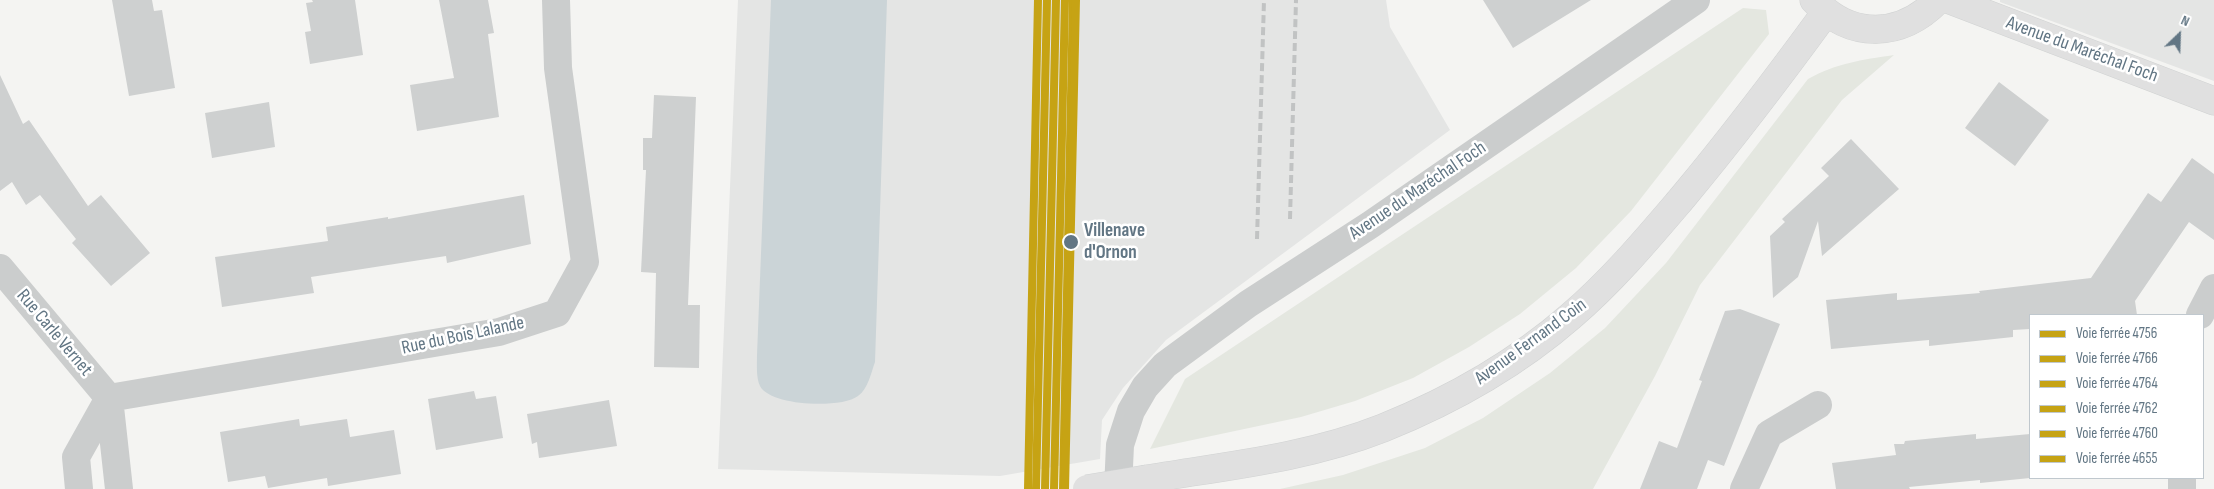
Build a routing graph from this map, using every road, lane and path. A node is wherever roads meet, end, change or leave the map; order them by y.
1 (556, 0) edge
2 (1696, 0) edge
3 (1938, 0) edge
4 (1950, 0) edge
5 (1820, 6) edge
6 (2214, 101) edge
7 (0, 268) edge
8 (2214, 288) edge
9 (2201, 314) edge
10 (109, 398) junction
11 (1818, 405) dead end
12 (79, 489) edge
13 (119, 489) edge
14 (1087, 489) edge
15 (1118, 489) edge
16 (1744, 489) edge

1 - 10 street, Rue du Bois Lalande
2 - 15 street, Avenue du Maréchal Foch
3 - 5 main road
4 - 6 main road, Avenue du Maréchal Foch
5 - 14 main road, Avenue Fernand Coin, bridge
7 - 10 street, Rue Carle Vernet
8 - 9 street
10 - 12 street
10 - 13 street
11 - 16 street

